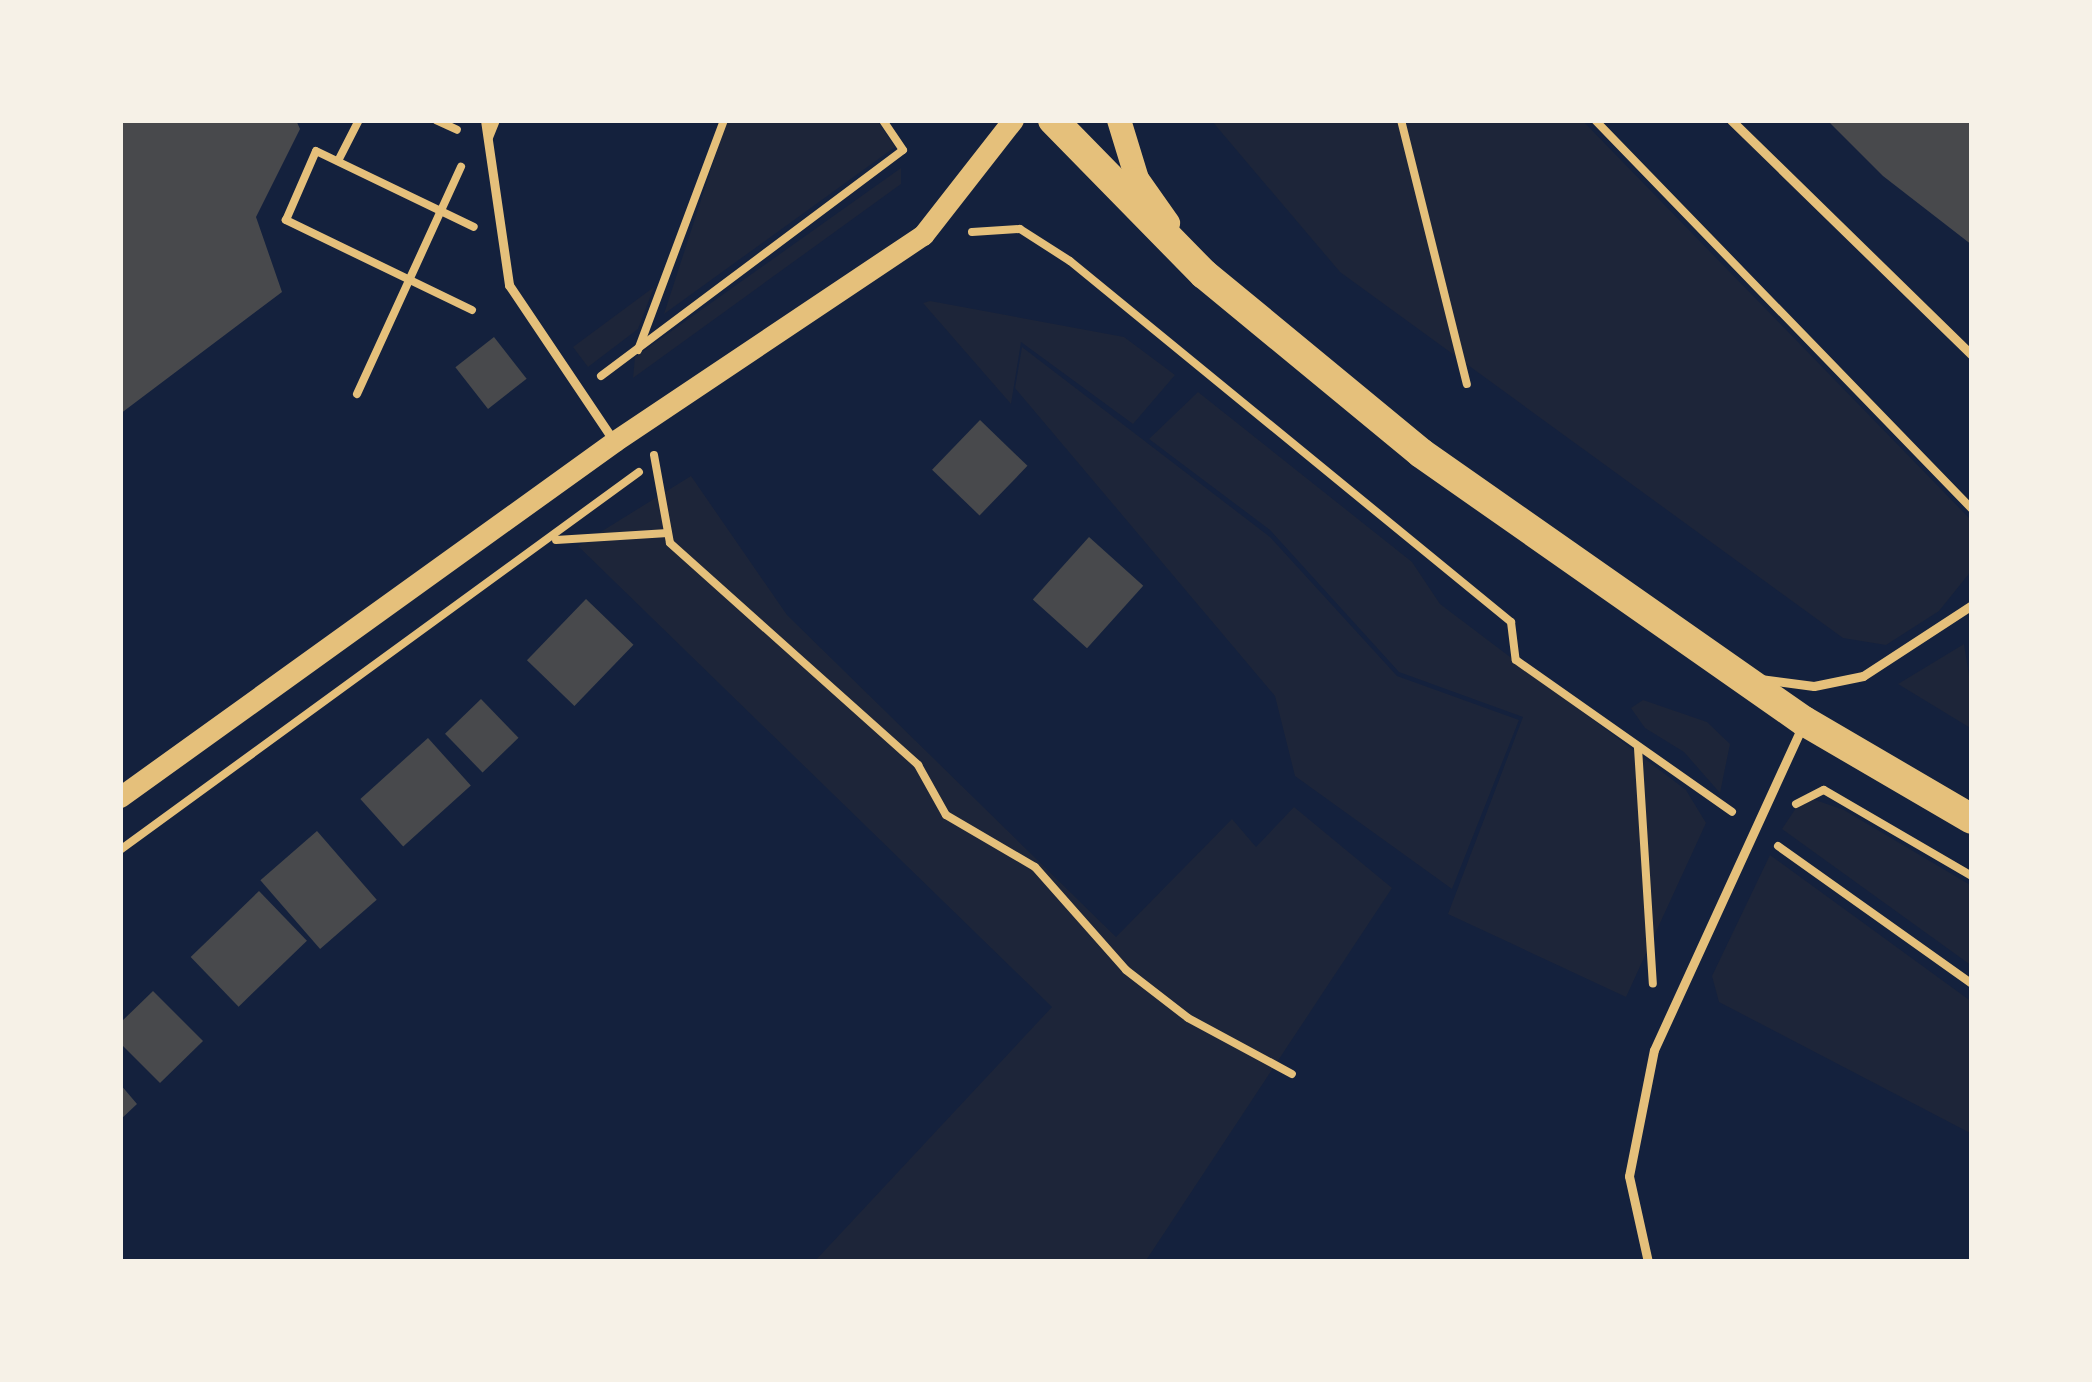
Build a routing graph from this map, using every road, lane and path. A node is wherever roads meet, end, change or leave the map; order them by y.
1 (359, 120) edge
2 (485, 120) edge
3 (495, 120) edge
4 (724, 120) edge
5 (883, 120) edge
6 (1013, 120) edge
7 (1053, 120) edge
8 (1119, 120) edge
9 (1401, 120) edge
10 (1594, 120) edge
11 (1731, 120) edge
12 (488, 137) junction
13 (465, 157) dead end
14 (338, 162) junction
15 (444, 213) junction
16 (961, 240) dead end
17 (502, 241) junction
18 (1204, 274) junction
19 (410, 280) junction
20 (472, 310) dead end
21 (638, 351) junction
22 (1972, 355) edge
23 (1467, 384) dead end
24 (578, 390) junction
25 (357, 394) dead end
26 (638, 425) junction
27 (614, 441) junction
28 (676, 445) dead end
29 (656, 459) junction
30 (1972, 509) edge
31 (668, 533) junction
32 (550, 541) junction
33 (1972, 605) edge
34 (1738, 676) junction
35 (1804, 721) junction
36 (1638, 746) junction
37 (120, 797) edge
38 (1972, 819) edge
39 (1755, 828) junction
40 (1769, 839) junction
41 (120, 850) edge
42 (1972, 876) edge
43 (1972, 984) edge
44 (1666, 1025) junction
45 (1292, 1074) dead end
46 (1648, 1262) edge

1 - 14 path
2 - 12 lane
3 - 12 lane
4 - 21 path
5 - 21 path
6 - 26 street
7 - 18 main road
8 - 18 main road
9 - 23 path
10 - 30 path
11 - 22 lane
12 - 17 lane
13 - 15 path
14 - 15 path
14 - 19 path
15 - 17 path
15 - 19 path
16 - 36 path
17 - 24 lane
18 - 34 main road
19 - 20 path
19 - 25 path
21 - 24 path
24 - 27 lane
26 - 27 street
26 - 29 path
27 - 37 street
28 - 29 path
29 - 31 path
29 - 32 path
31 - 32 path
31 - 45 path
32 - 41 path
33 - 34 lane
34 - 35 main road
35 - 38 main road
35 - 39 lane
36 - 39 path
36 - 44 path
39 - 40 path
39 - 44 lane
40 - 42 path
40 - 43 path
44 - 46 lane

